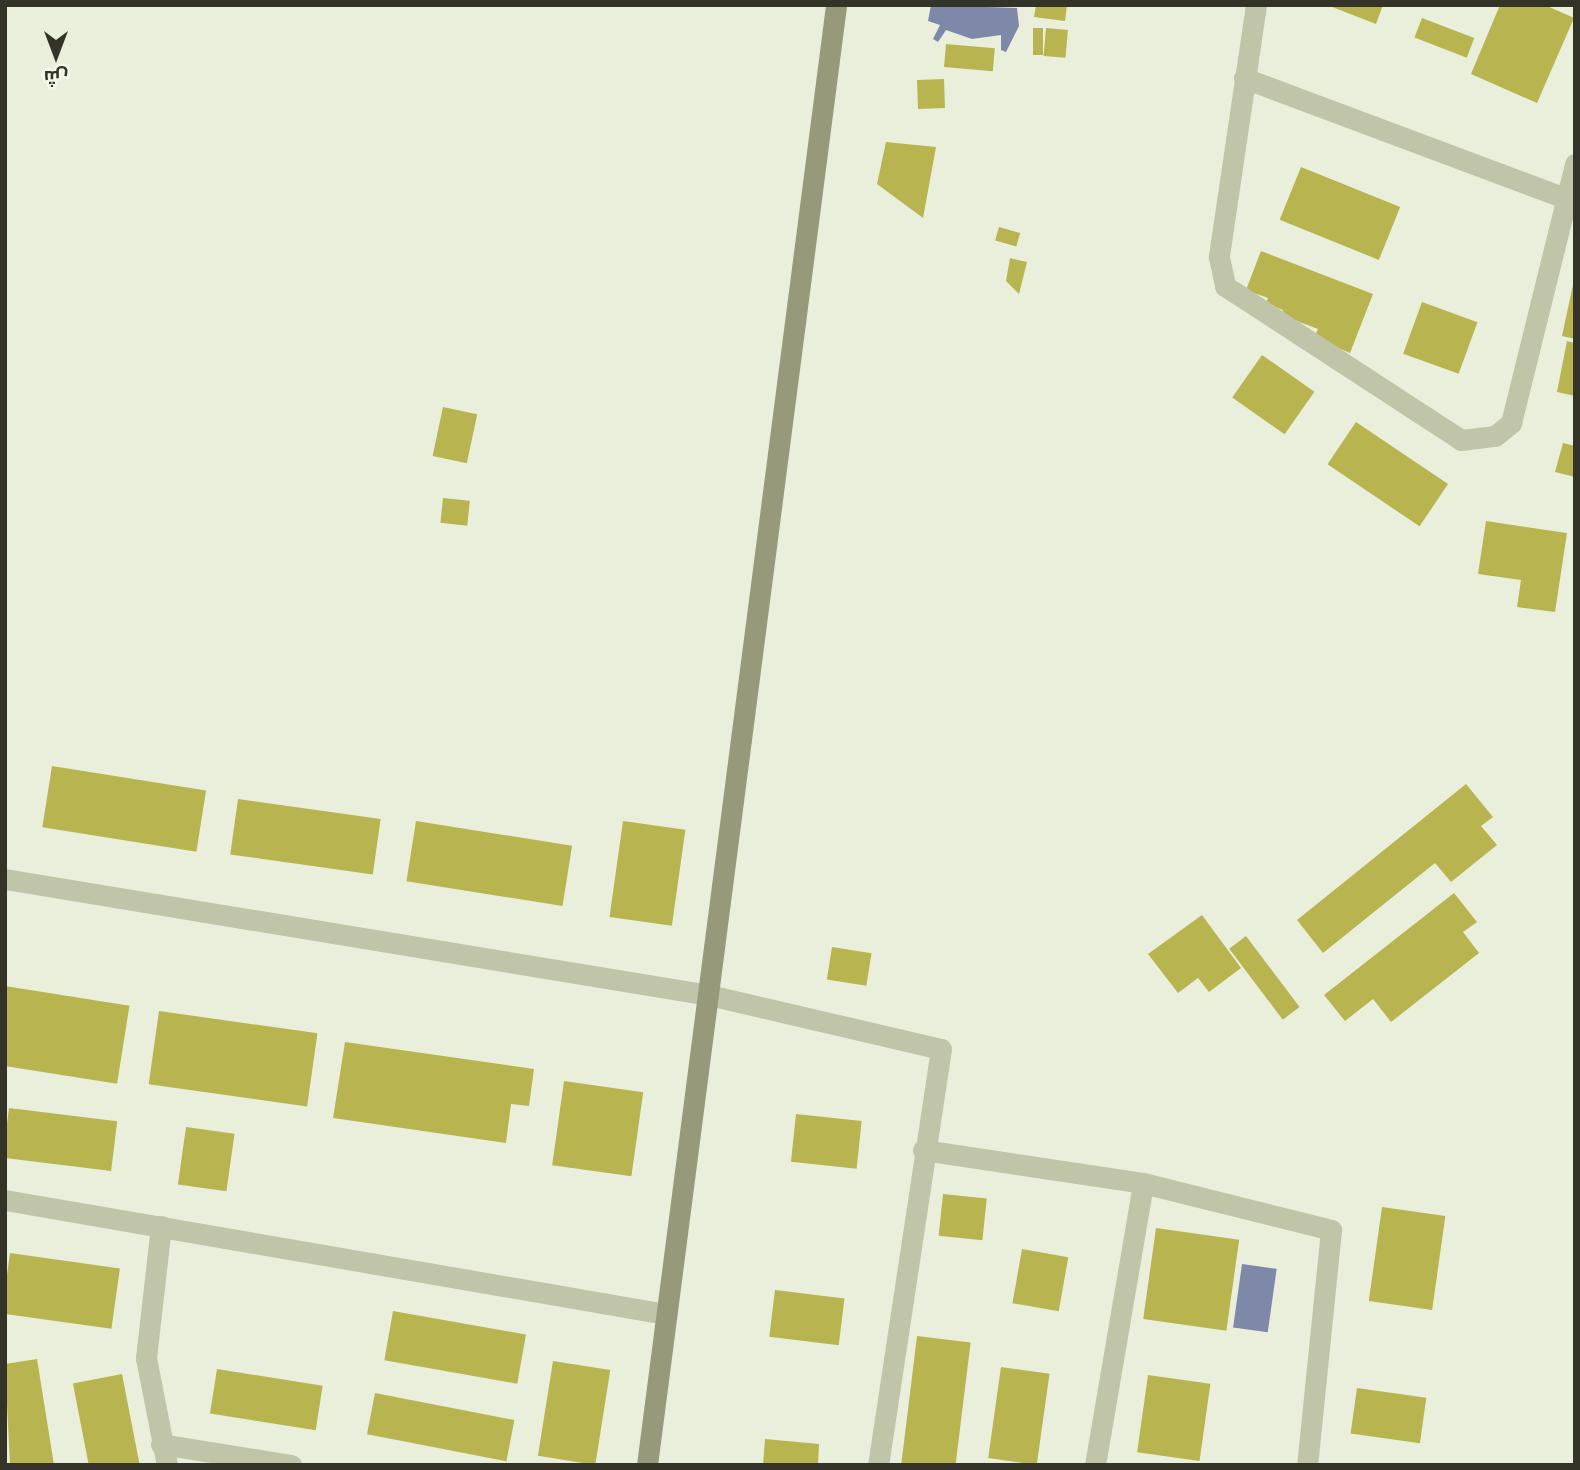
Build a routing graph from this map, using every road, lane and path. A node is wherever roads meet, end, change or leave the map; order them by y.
1 (836, 5) edge
2 (1256, 5) edge
3 (1244, 78) junction
4 (1575, 164) edge
5 (1565, 198) junction
6 (5, 879) edge
7 (709, 995) junction
8 (923, 1150) junction
9 (1143, 1183) junction
10 (5, 1200) edge
11 (161, 1226) junction
12 (666, 1314) junction
13 (161, 1444) junction
14 (167, 1465) edge
15 (291, 1465) edge
16 (647, 1465) edge
17 (878, 1465) edge
18 (1095, 1465) edge
19 (1307, 1465) edge

1 - 7 street
2 - 3 street
3 - 5 street
3 - 5 street
4 - 5 street
6 - 7 street
7 - 8 street
7 - 12 street
8 - 9 street
8 - 17 street
9 - 18 street
9 - 19 street
10 - 11 street
11 - 12 street
11 - 13 street
12 - 16 street
13 - 14 street
13 - 15 street

